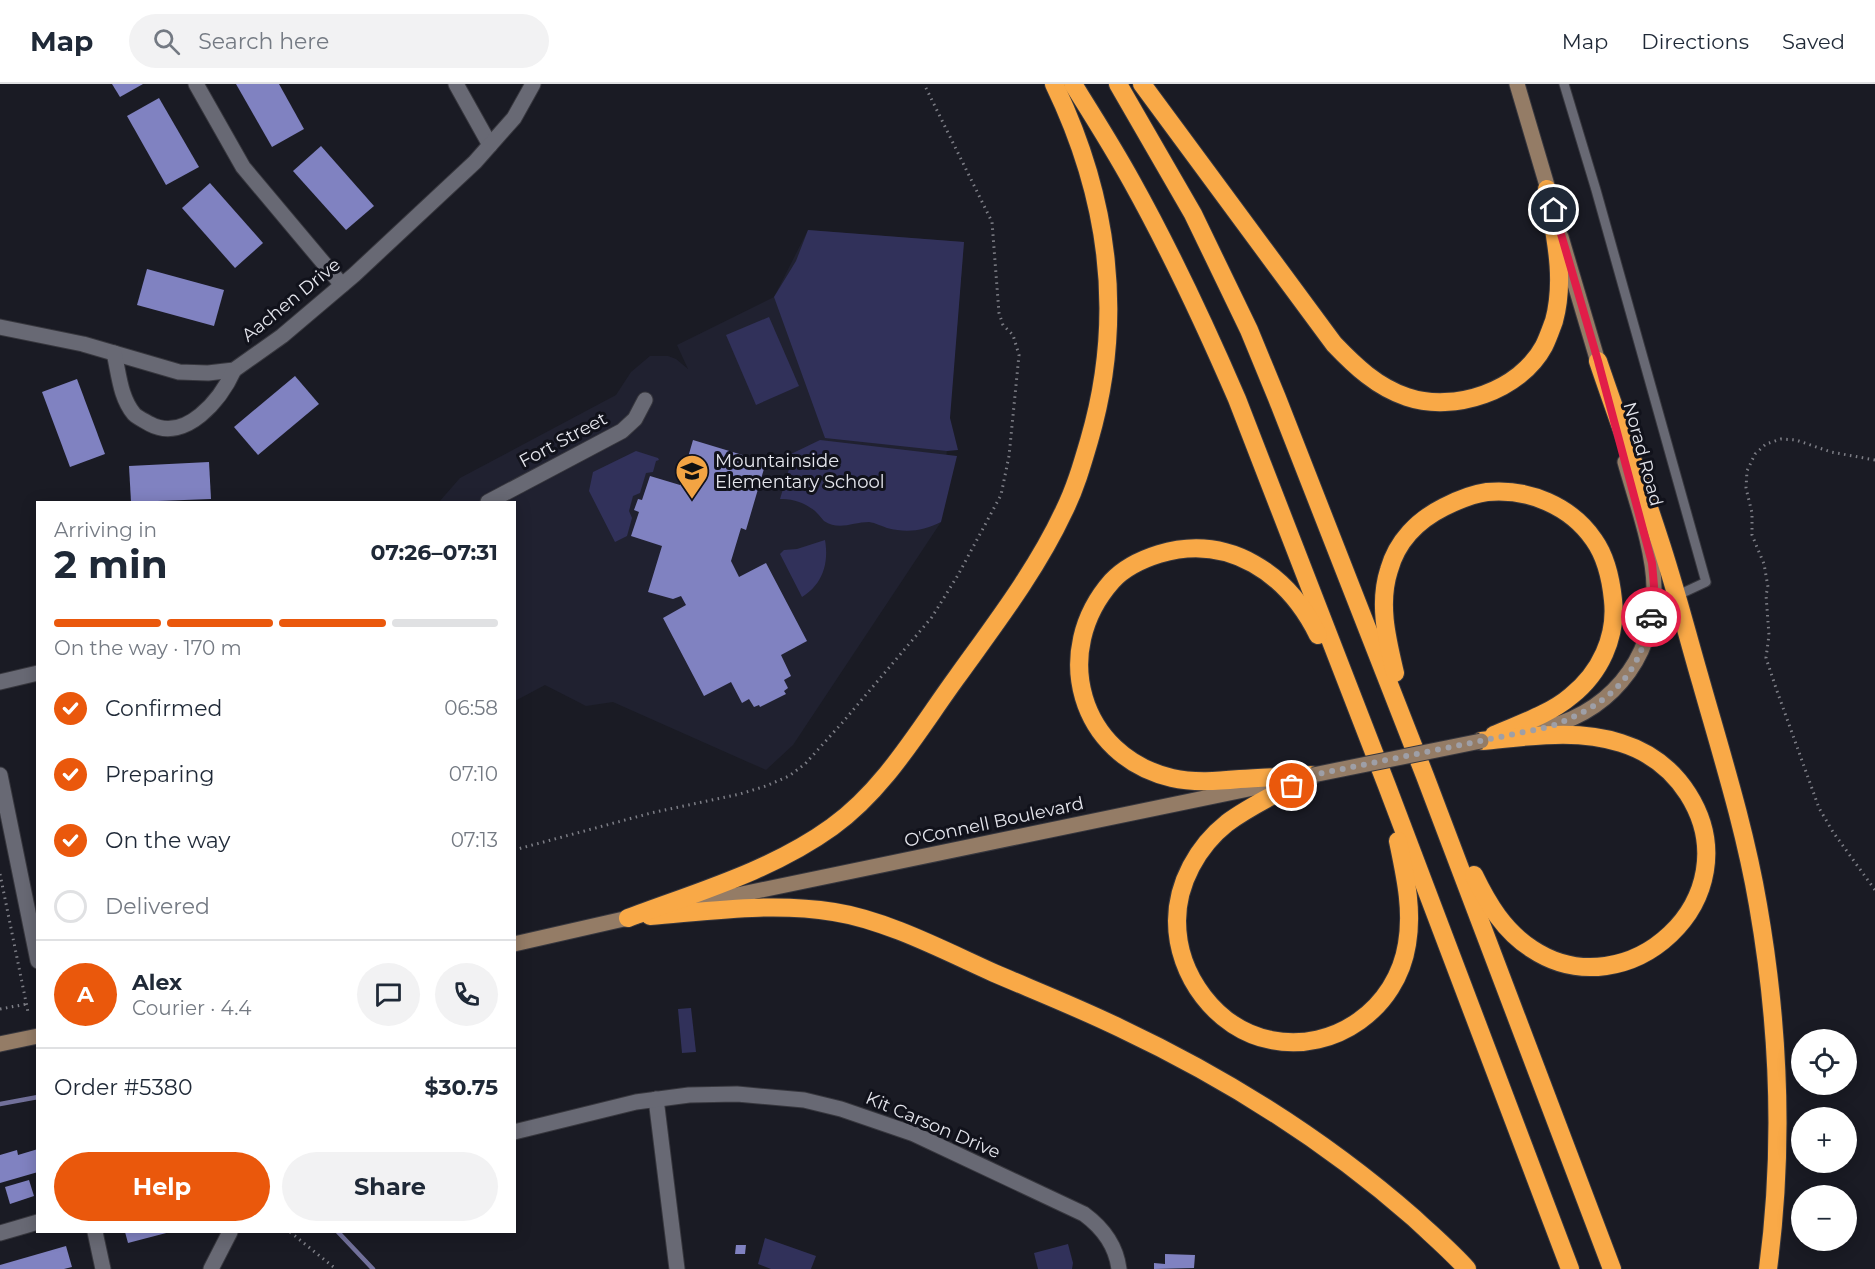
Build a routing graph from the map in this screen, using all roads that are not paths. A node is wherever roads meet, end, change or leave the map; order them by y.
1 (196, 84) edge
2 (456, 84) edge
3 (533, 84) edge
4 (1054, 84) edge
5 (1073, 84) edge
6 (1118, 84) edge
7 (1142, 84) edge
8 (1516, 84) edge
9 (1564, 84) edge
10 (490, 145) junction
11 (1547, 189) junction
12 (342, 285) junction
13 (0, 327) edge
14 (114, 353) junction
15 (1598, 361) junction
16 (234, 370) junction
17 (645, 400) dead end
18 (490, 501) edge
19 (1676, 596) junction
20 (36, 674) edge
21 (0, 682) edge
22 (1406, 727) junction
23 (1367, 737) junction
24 (1481, 741) junction
25 (0, 775) edge
26 (1313, 775) junction
27 (1425, 776) junction
28 (1387, 786) junction
29 (628, 918) junction
30 (516, 944) edge
31 (36, 951) edge
32 (36, 1036) edge
33 (0, 1044) edge
34 (656, 1099) junction
35 (516, 1132) edge
36 (36, 1223) edge
37 (0, 1233) edge
38 (95, 1233) edge
39 (229, 1233) edge
40 (102, 1269) edge
41 (211, 1269) edge
42 (677, 1269) edge
43 (1119, 1269) edge
44 (1467, 1269) edge
45 (1570, 1269) edge
46 (1612, 1269) edge
47 (1768, 1269) edge

1 - 12 street
2 - 10 street
3 - 10 street, Aachen Drive
4 - 29 highway
5 - 23 highway
6 - 22 highway
7 - 11 highway
8 - 11 main road, Norad Road
9 - 19 lane
10 - 12 street, Aachen Drive
11 - 15 main road, Norad Road
12 - 16 street, Aachen Drive
13 - 14 street, Aachen Drive
14 - 16 street, Aachen Drive
14 - 16 street
15 - 19 highway
15 - 24 main road, Norad Road
17 - 18 street, Fort Street
19 - 47 highway
20 - 21 street
22 - 24 highway
22 - 27 highway
23 - 26 highway
23 - 28 highway
24 - 26 main road, O'Connell Boulevard, bridge
24 - 27 highway
25 - 31 street
26 - 28 highway
26 - 29 main road, O'Connell Boulevard
27 - 46 highway
28 - 45 highway
29 - 30 main road, O'Connell Boulevard
29 - 44 highway
32 - 33 main road
34 - 35 street, Kit Carson Drive
34 - 42 street
34 - 43 street, Kit Carson Drive
36 - 37 street
38 - 40 street
39 - 41 street

